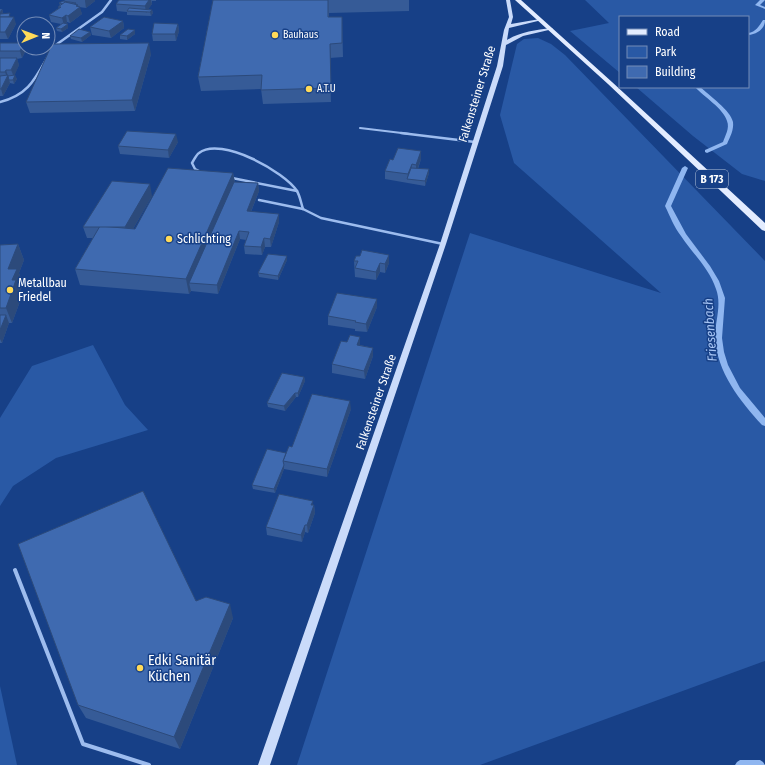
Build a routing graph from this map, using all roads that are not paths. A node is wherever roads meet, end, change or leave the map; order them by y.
1 (111, 0) edge
2 (508, 0) edge
3 (518, 0) edge
4 (540, 20) junction
5 (508, 27) junction
6 (551, 29) junction
7 (56, 44) edge
8 (505, 44) junction
9 (47, 57) edge
10 (0, 102) edge
11 (360, 128) dead end
12 (476, 142) junction
13 (202, 173) edge
14 (225, 177) edge
15 (297, 191) junction
16 (259, 200) dead end
17 (303, 209) junction
18 (765, 228) edge
19 (443, 244) junction
20 (15, 570) dead end
21 (149, 765) edge
22 (264, 765) edge

1 - 7 street
2 - 5 main road, Falkensteiner Straße
3 - 4 main road, B 173
4 - 5 main road
4 - 6 main road, B 173
5 - 8 main road, Falkensteiner Straße
6 - 8 main road, Falkensteiner Straße
6 - 18 main road, B 173
8 - 12 main road, Falkensteiner Straße
9 - 10 street
11 - 12 lane
12 - 19 main road, Falkensteiner Straße
13 - 15 lane
14 - 15 lane
15 - 17 lane
16 - 17 lane
17 - 19 lane
19 - 22 main road, Falkensteiner Straße
20 - 21 lane

